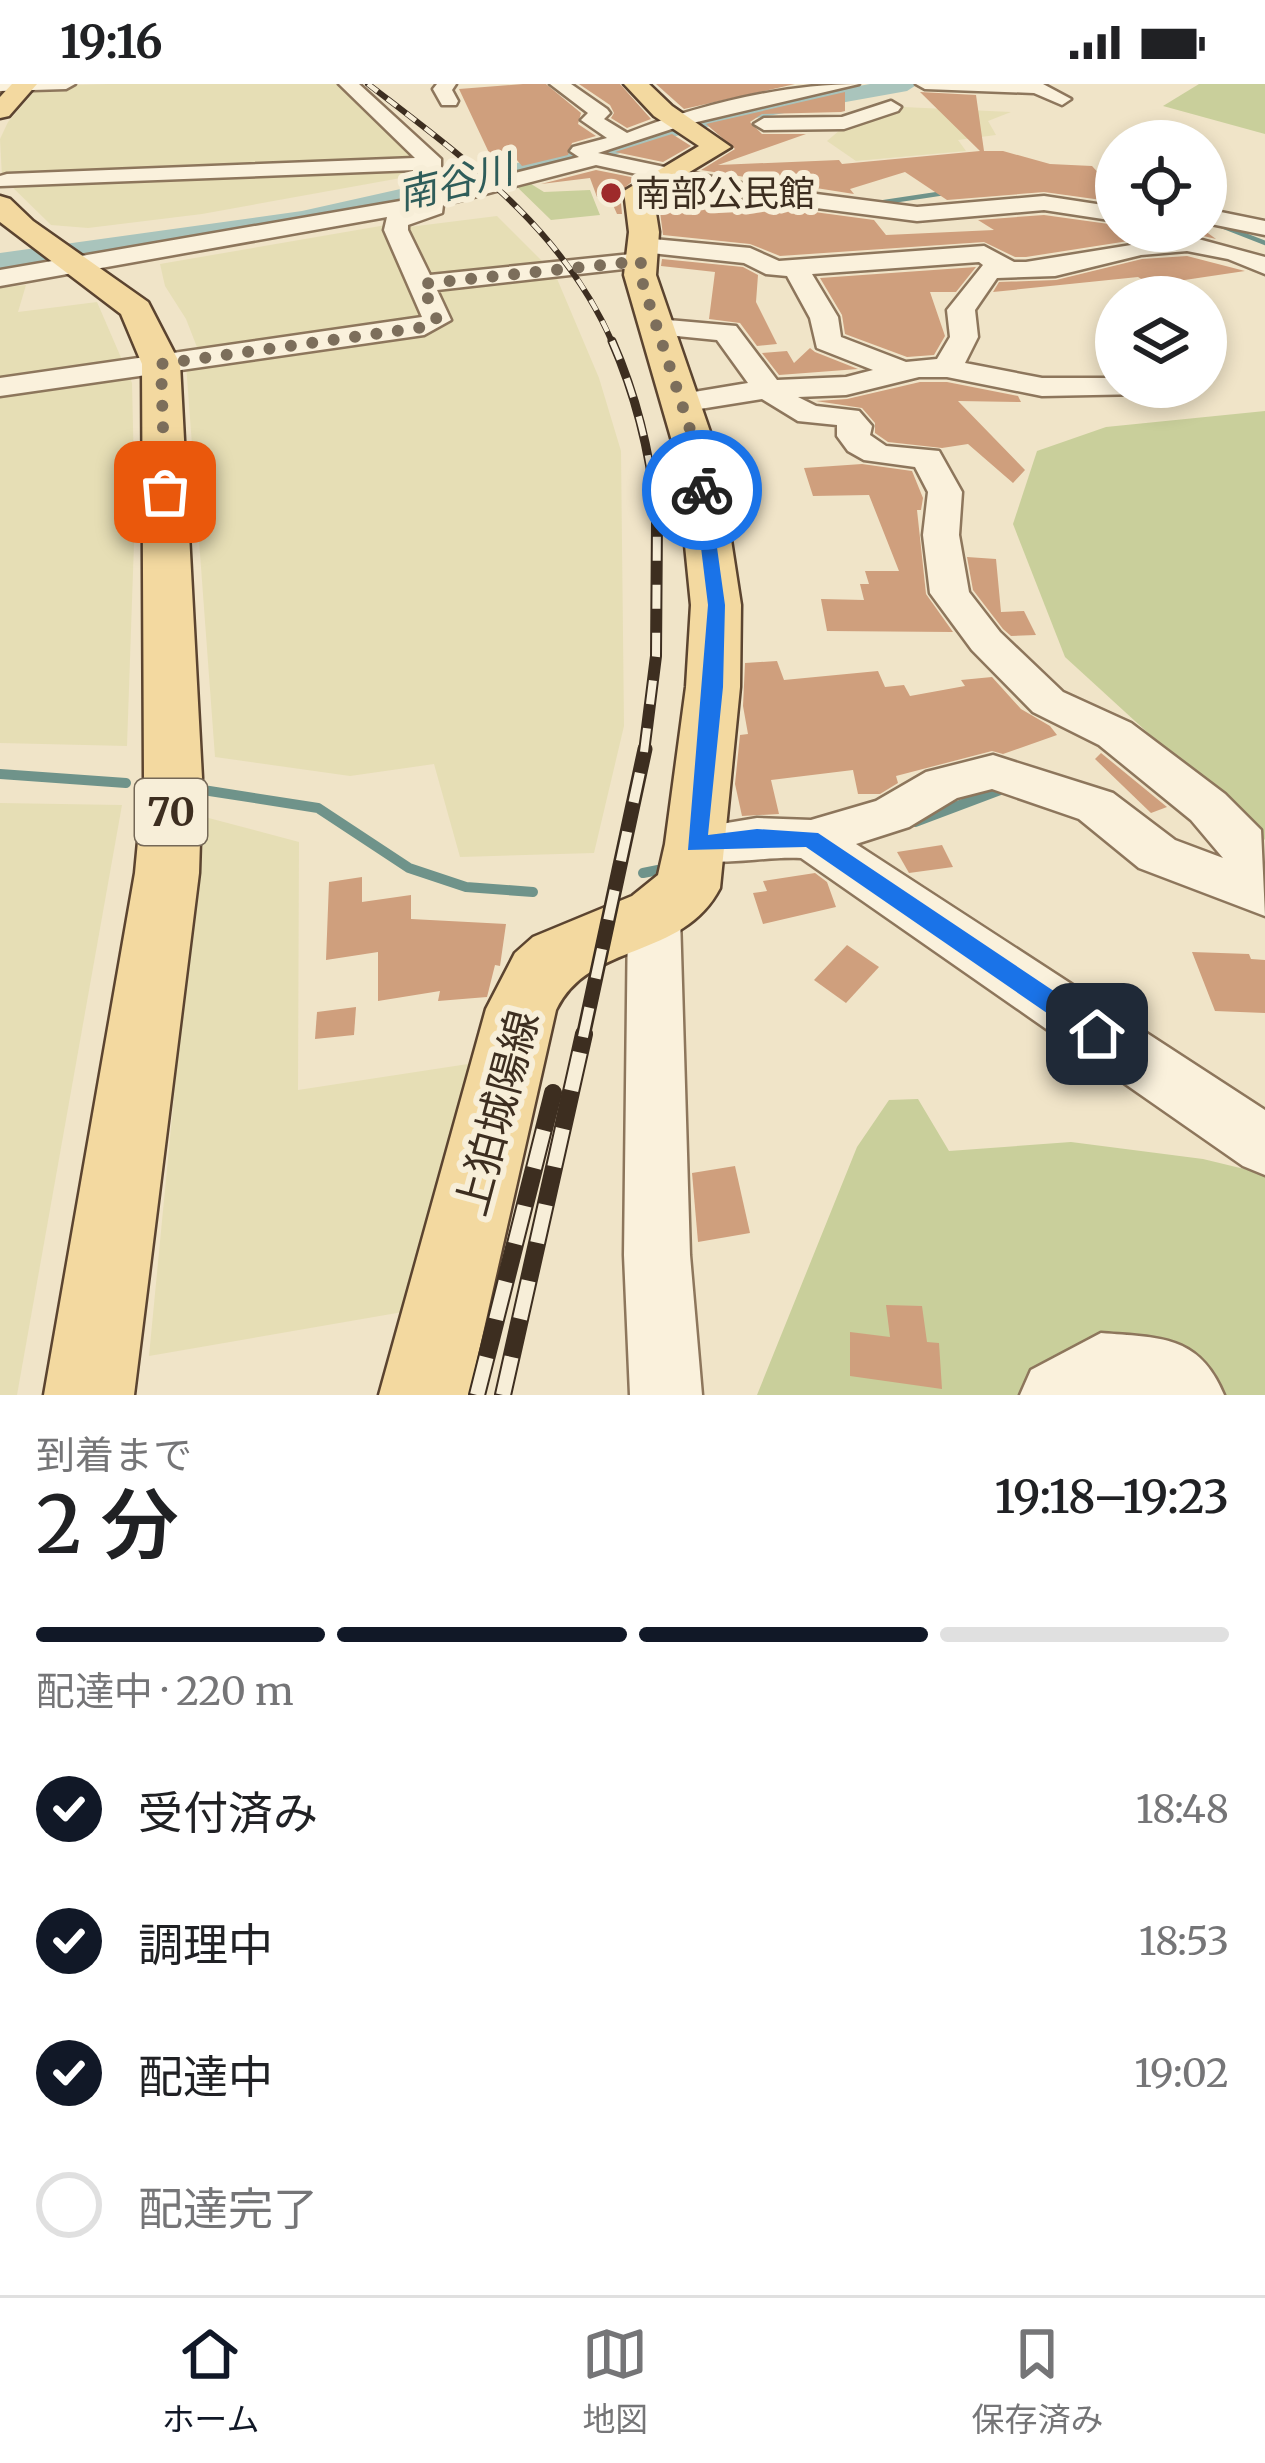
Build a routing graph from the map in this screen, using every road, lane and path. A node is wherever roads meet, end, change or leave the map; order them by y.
1 (66, 84) edge
2 (348, 84) edge
3 (559, 84) edge
4 (636, 84) edge
5 (900, 84) edge
6 (925, 84) edge
7 (16, 85) edge
8 (974, 86) edge
9 (857, 89) edge
10 (1051, 90) edge
11 (772, 103) junction
12 (891, 107) dead end
13 (0, 111) edge
14 (686, 119) junction
15 (621, 138) junction
16 (560, 150) dead end
17 (745, 164) dead end
18 (664, 176) junction
19 (836, 178) dead end
20 (483, 181) junction
21 (723, 185) junction
22 (966, 185) dead end
23 (1013, 192) junction
24 (4, 193) edge
25 (1095, 195) edge
26 (885, 202) junction
27 (1095, 210) edge
28 (1095, 220) edge
29 (1227, 223) edge
30 (1265, 228) edge
31 (1037, 238) dead end
32 (1227, 241) edge
33 (1265, 242) edge
34 (1227, 250) edge
35 (1110, 252) edge
36 (641, 253) junction
37 (69, 256) junction
38 (1078, 262) junction
39 (1265, 266) edge
40 (797, 268) junction
41 (1007, 269) junction
42 (0, 278) edge
43 (422, 284) junction
44 (657, 328) junction
45 (161, 364) junction
46 (946, 368) junction
47 (899, 370) junction
48 (0, 386) edge
49 (1095, 387) edge
50 (770, 389) junction
51 (681, 403) junction
52 (811, 839) junction
53 (696, 844) junction
54 (1261, 893) edge
55 (654, 917) junction
56 (1265, 1145) edge
57 (89, 1395) edge
58 (424, 1395) edge
59 (666, 1395) edge
60 (1056, 1395) edge
61 (1188, 1395) edge

1 - 7 street
2 - 24 street
3 - 15 street
4 - 14 main road
5 - 9 street
6 - 8 street
7 - 13 main road
8 - 10 street
9 - 11 street
11 - 14 street
11 - 14 street
12 - 14 street
14 - 15 street
14 - 18 main road
14 - 20 street
15 - 16 street
17 - 21 street
18 - 20 street
18 - 21 street
18 - 36 main road
19 - 26 street
20 - 37 street
20 - 43 street
21 - 26 street
22 - 26 street
23 - 25 street
23 - 26 street
23 - 27 street
23 - 28 street
24 - 37 main road, 70
29 - 30 street
31 - 38 street
32 - 33 street
34 - 39 street
35 - 38 street
36 - 40 street
36 - 43 street
36 - 44 main road
37 - 42 street
37 - 45 main road, 70
38 - 41 street
40 - 41 street
40 - 47 street
41 - 46 street
43 - 45 street
44 - 50 street
44 - 51 main road
45 - 48 street
45 - 57 main road, 70
46 - 47 street
46 - 49 street
47 - 50 street
50 - 51 street
50 - 54 street
51 - 53 main road
52 - 53 street
52 - 54 street
52 - 56 street
53 - 55 main road
55 - 58 main road, 上狛城陽線
55 - 59 street
60 - 61 street

